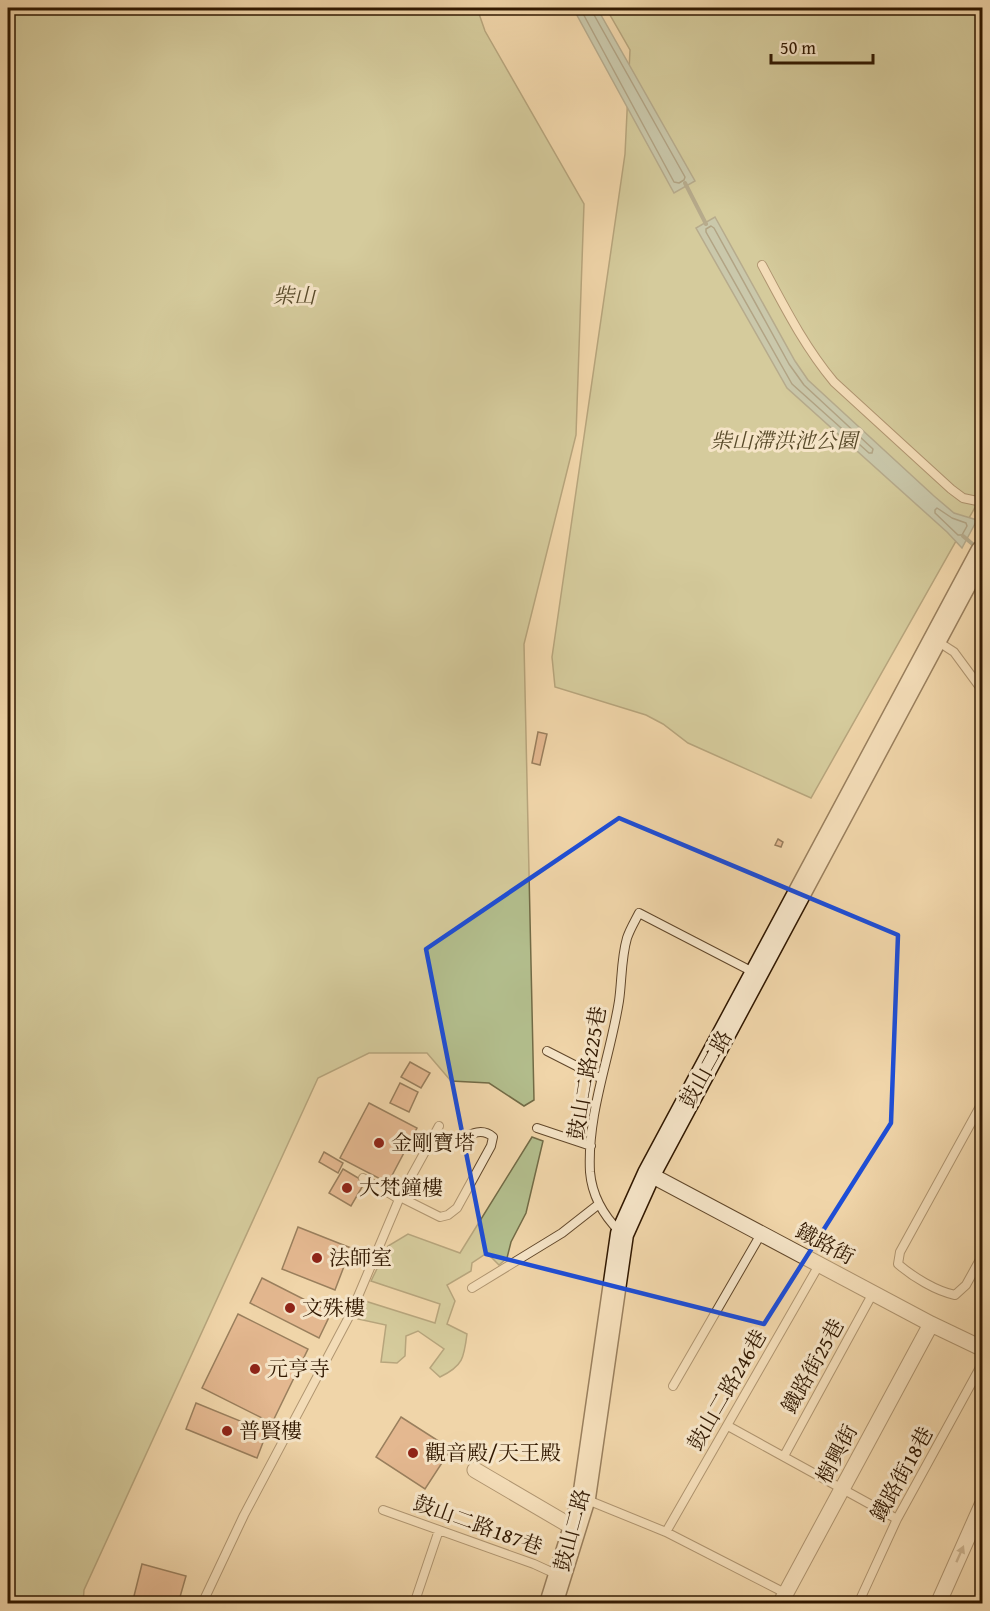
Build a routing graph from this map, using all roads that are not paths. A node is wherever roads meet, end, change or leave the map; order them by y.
1 (762, 265) dead end
2 (982, 502) edge
3 (982, 552) edge
4 (936, 640) junction
5 (982, 690) edge
6 (757, 974) junction
7 (547, 1051) dead end
8 (600, 1078) junction
9 (982, 1102) edge
10 (439, 1126) dead end
11 (537, 1128) dead end
12 (433, 1137) junction
13 (591, 1146) junction
14 (649, 1174) junction
15 (363, 1178) dead end
16 (399, 1198) junction
17 (599, 1204) junction
18 (622, 1233) junction
19 (761, 1234) junction
20 (982, 1256) edge
21 (819, 1264) junction
22 (471, 1288) dead end
23 (873, 1293) junction
24 (931, 1324) junction
25 (982, 1347) edge
26 (982, 1364) edge
27 (673, 1386) dead end
28 (728, 1426) junction
29 (783, 1456) junction
30 (475, 1470) dead end
31 (842, 1487) junction
32 (584, 1498) junction
33 (982, 1505) edge
34 (382, 1510) dead end
35 (897, 1519) junction
36 (574, 1528) junction
37 (439, 1530) junction
38 (666, 1532) junction
39 (560, 1575) junction
40 (783, 1598) edge
41 (202, 1604) edge
42 (414, 1604) edge
43 (551, 1604) edge
44 (858, 1604) edge
45 (938, 1604) edge

1 - 2 lane
3 - 4 street, 鼓山二路
4 - 5 lane
4 - 6 street, 鼓山二路
6 - 8 lane, 鼓山二路225巷
6 - 14 street, 鼓山二路
7 - 8 lane
8 - 13 lane, 鼓山二路225巷
9 - 20 lane
10 - 12 lane
11 - 13 lane
12 - 16 lane
12 - 16 lane
13 - 17 lane, 鼓山二路225巷
14 - 18 street, 鼓山二路
14 - 19 street, 鐵路街
15 - 16 lane
16 - 41 lane
17 - 18 lane, 鼓山二路225巷
17 - 22 lane
18 - 32 street, 鼓山二路
19 - 21 street, 鐵路街
19 - 27 lane
21 - 23 street, 鐵路街
21 - 28 lane, 鼓山二路246巷
23 - 24 street, 鐵路街
23 - 29 lane, 鐵路街25巷
24 - 25 street, 鐵路街
24 - 31 street, 樹興街
26 - 35 lane, 鐵路街18巷
28 - 29 lane
28 - 38 lane, 鼓山二路246巷
29 - 31 lane
30 - 36 street
31 - 35 lane
31 - 40 street, 樹興街
32 - 36 street, 鼓山二路
32 - 38 lane
45 -> 33 street
34 - 37 lane, 鼓山二路187巷
35 - 44 lane, 鐵路街18巷
36 - 39 street, 鼓山二路
37 - 39 lane, 鼓山二路187巷
37 - 42 lane
38 - 40 lane
39 - 43 street, 鼓山二路

